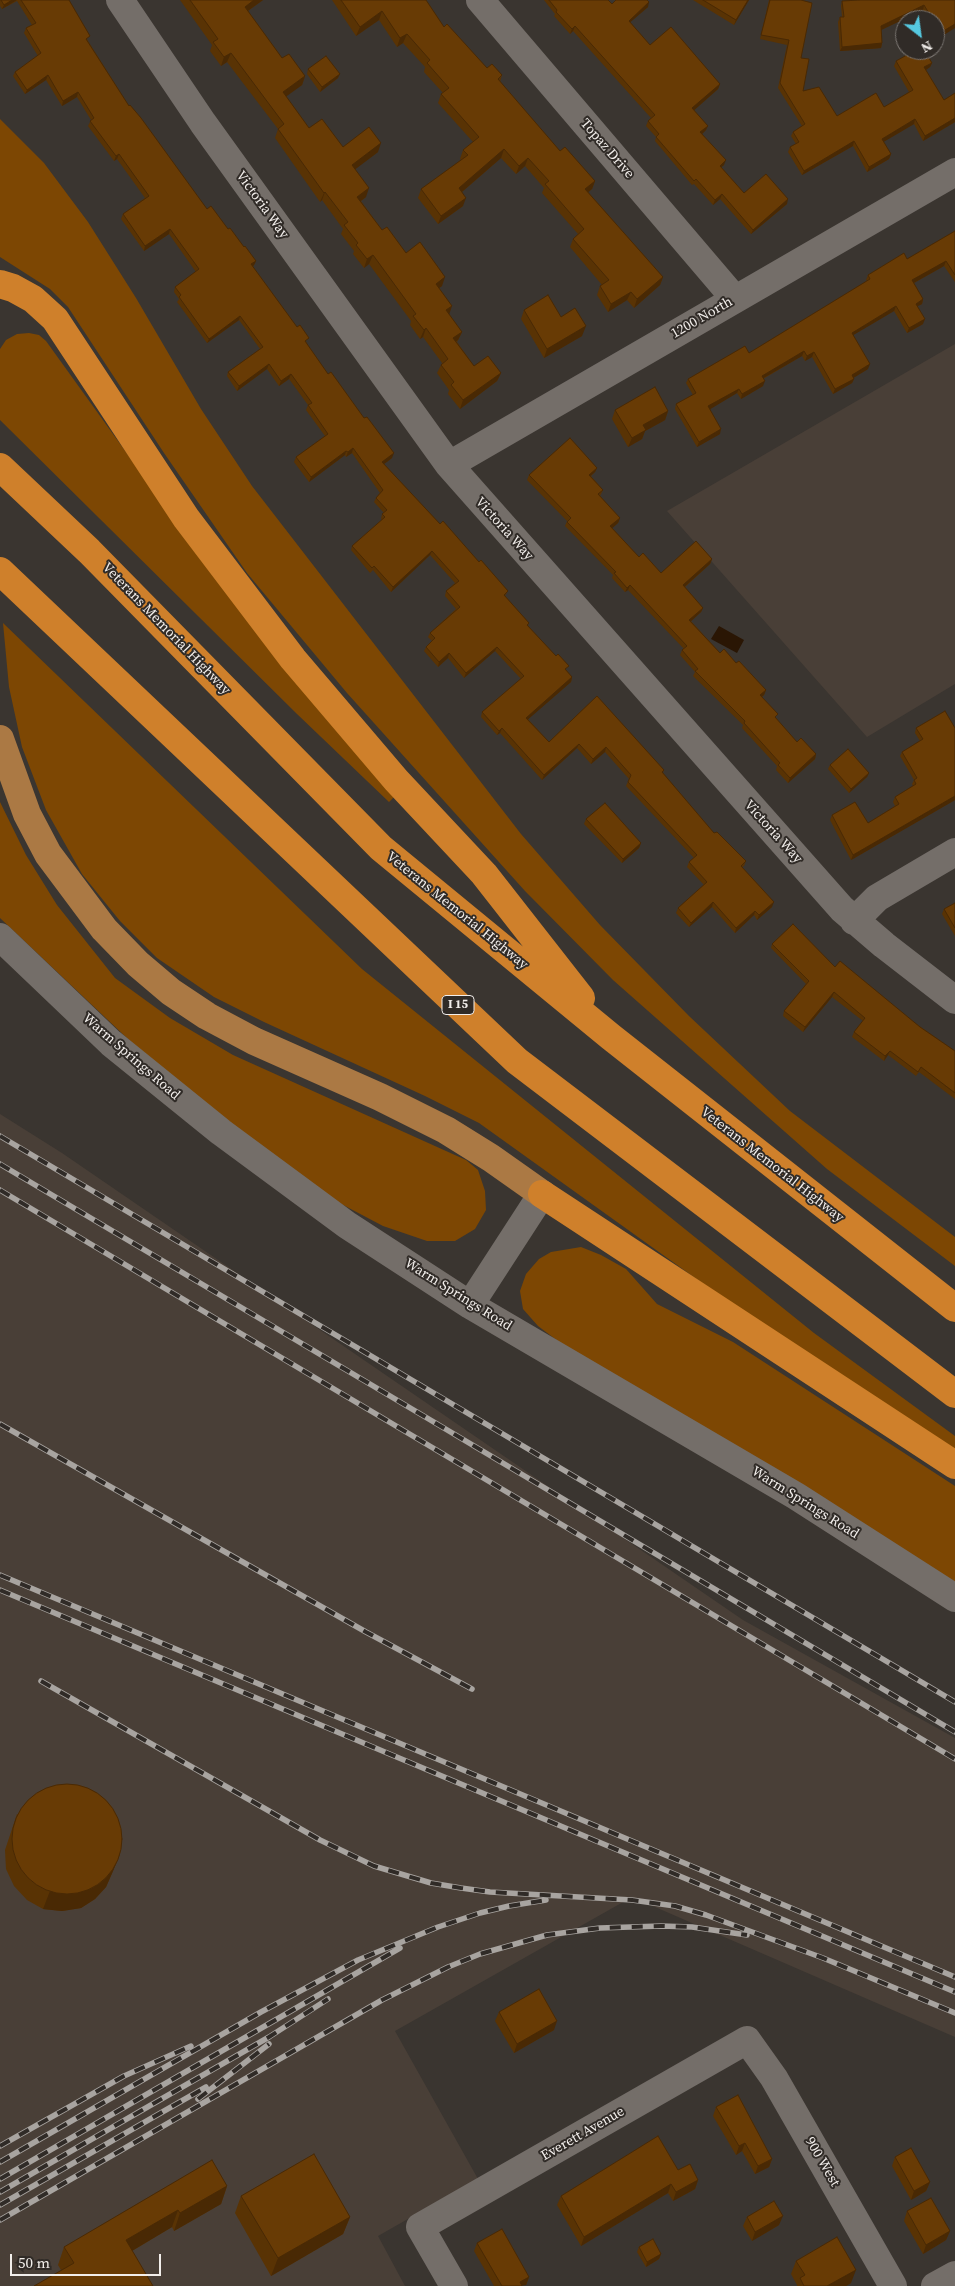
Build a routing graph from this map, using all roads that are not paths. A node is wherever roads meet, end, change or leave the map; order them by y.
1 (120, 0) edge
2 (480, 0) edge
3 (955, 172) edge
4 (0, 284) edge
5 (735, 299) junction
6 (449, 465) junction
7 (0, 467) edge
8 (0, 571) edge
9 (0, 739) edge
10 (955, 852) edge
11 (854, 920) junction
12 (0, 937) edge
13 (955, 1000) edge
14 (611, 1037) junction
15 (542, 1194) junction
16 (470, 1305) junction
17 (955, 1308) edge
18 (955, 1394) edge
19 (955, 1465) edge
20 (955, 1598) edge
21 (747, 2040) joint
22 (955, 2275) edge
23 (454, 2286) edge
24 (893, 2286) edge
25 (935, 2286) edge

1 - 6 street, Victoria Way
2 - 5 street, Topaz Drive
3 - 5 street, 1200 North
4 - 14 highway
5 - 6 street, 1200 North
6 - 11 street, Victoria Way
7 - 14 highway, Veterans Memorial Highway
8 - 18 highway, I 15
9 - 15 main road
10 - 11 street
11 - 13 street, Victoria Way
12 - 16 street, Warm Springs Road
14 - 17 highway, Veterans Memorial Highway
15 - 16 street
15 - 19 highway
16 - 20 street, Warm Springs Road
21 - 23 street, Everett Avenue
21 - 24 street, 900 West
22 - 25 street

